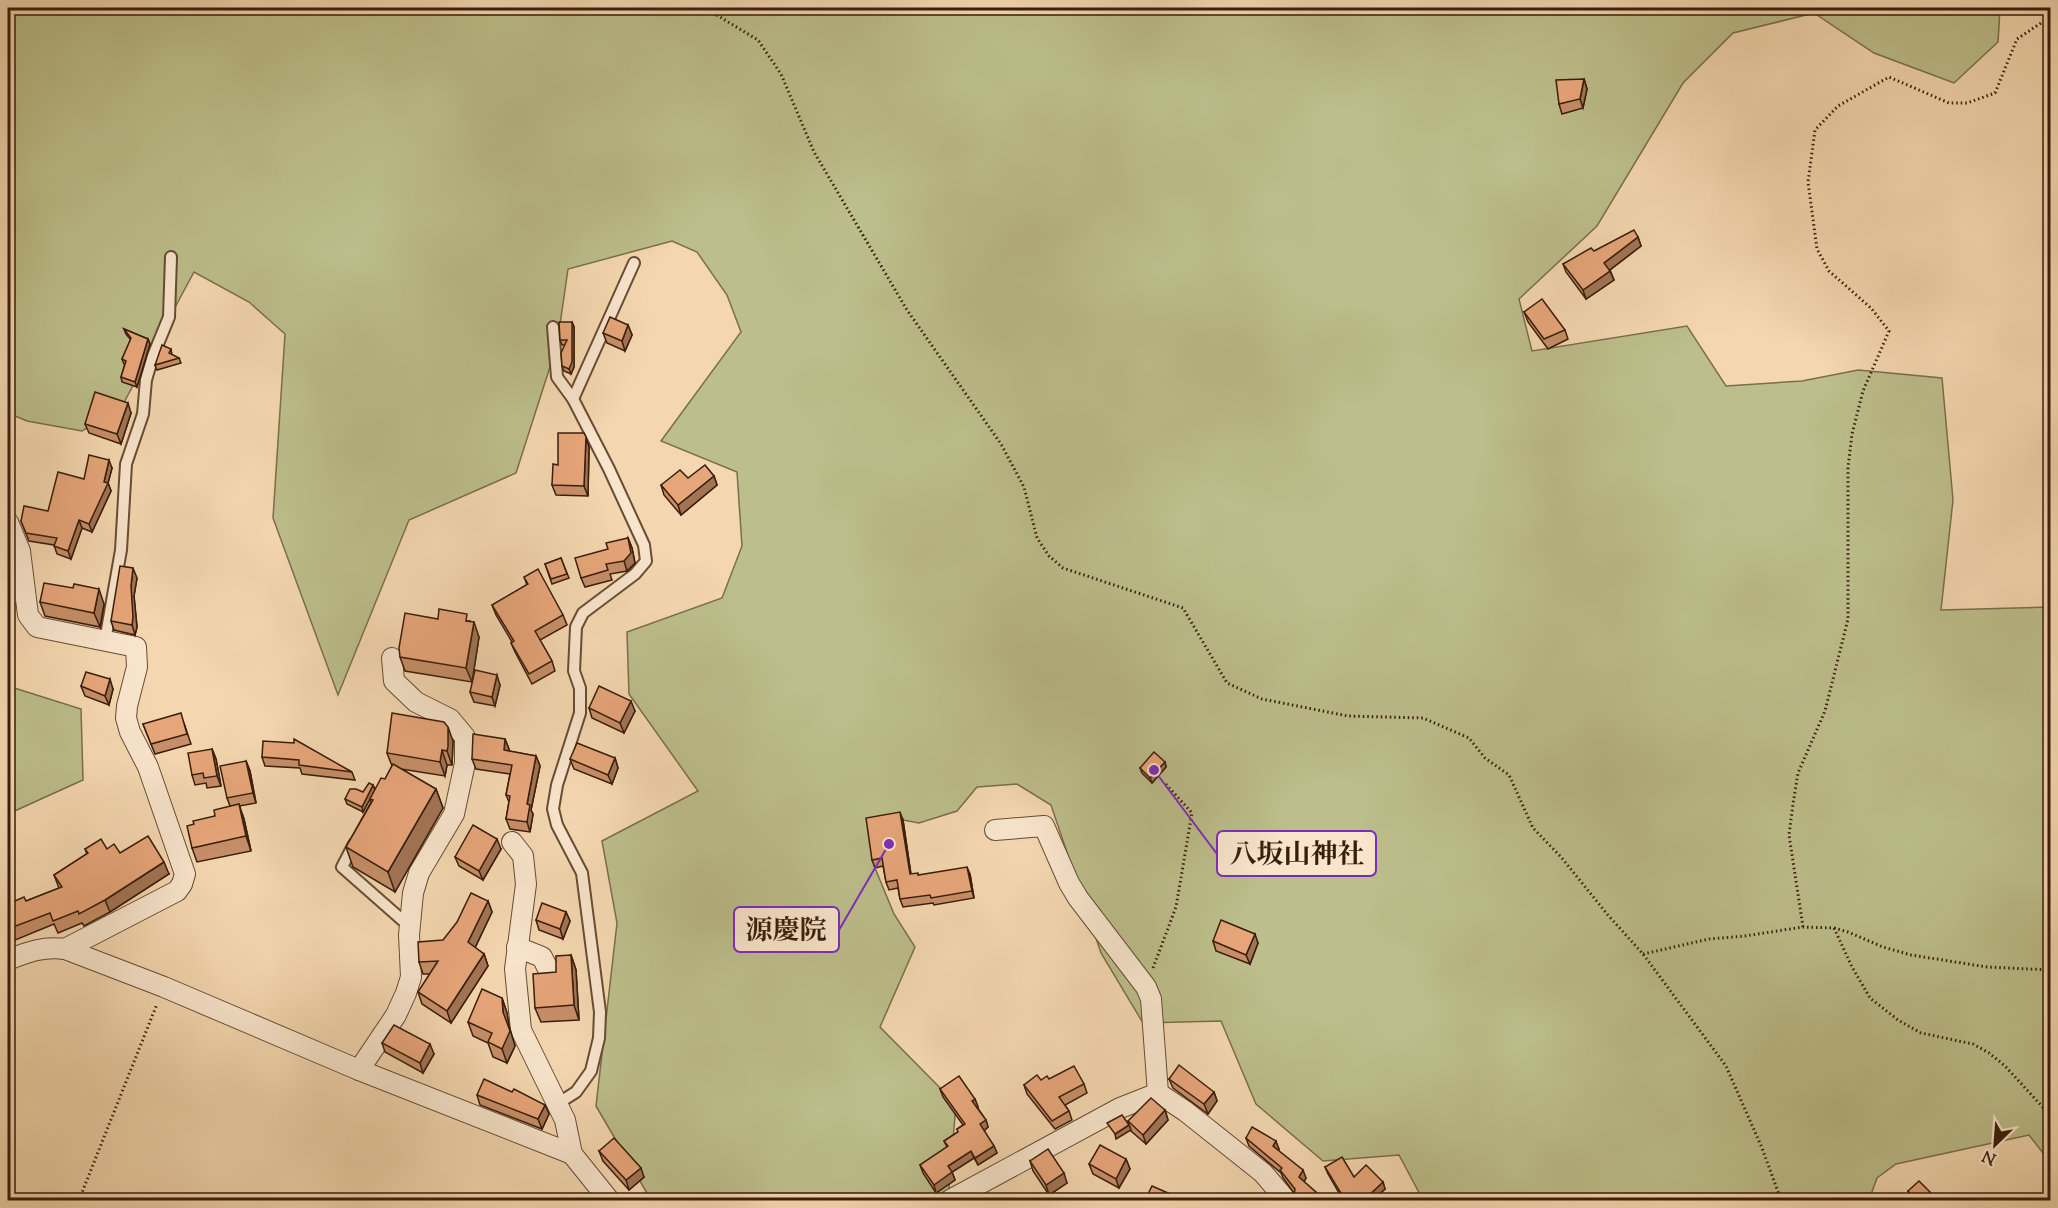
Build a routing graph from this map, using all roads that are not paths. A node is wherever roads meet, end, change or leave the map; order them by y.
1 (171, 256) dead end
2 (633, 263) dead end
3 (553, 327) dead end
4 (573, 399) junction
5 (10, 526) edge
6 (8, 596) edge
7 (105, 641) junction
8 (392, 658) dead end
9 (995, 830) dead end
10 (357, 839) edge
11 (512, 842) dead end
12 (409, 926) junction
13 (517, 947) junction
14 (65, 949) junction
15 (8, 960) edge
16 (549, 971) edge
17 (359, 1070) junction
18 (1158, 1093) junction
19 (557, 1104) junction
20 (572, 1154) junction
21 (609, 1200) edge
22 (950, 1200) edge
23 (1286, 1200) edge

1 - 7 lane
2 - 4 lane
3 - 4 lane
4 - 19 lane
5 - 6 street
5 - 7 street
7 - 14 street
8 - 12 street
9 - 18 street
10 - 12 lane
11 - 13 street
12 - 17 street
13 - 16 street
13 - 19 street
14 - 15 street
14 - 17 street
17 - 20 street
18 - 22 street
18 - 23 street
19 - 20 street
20 - 21 street

